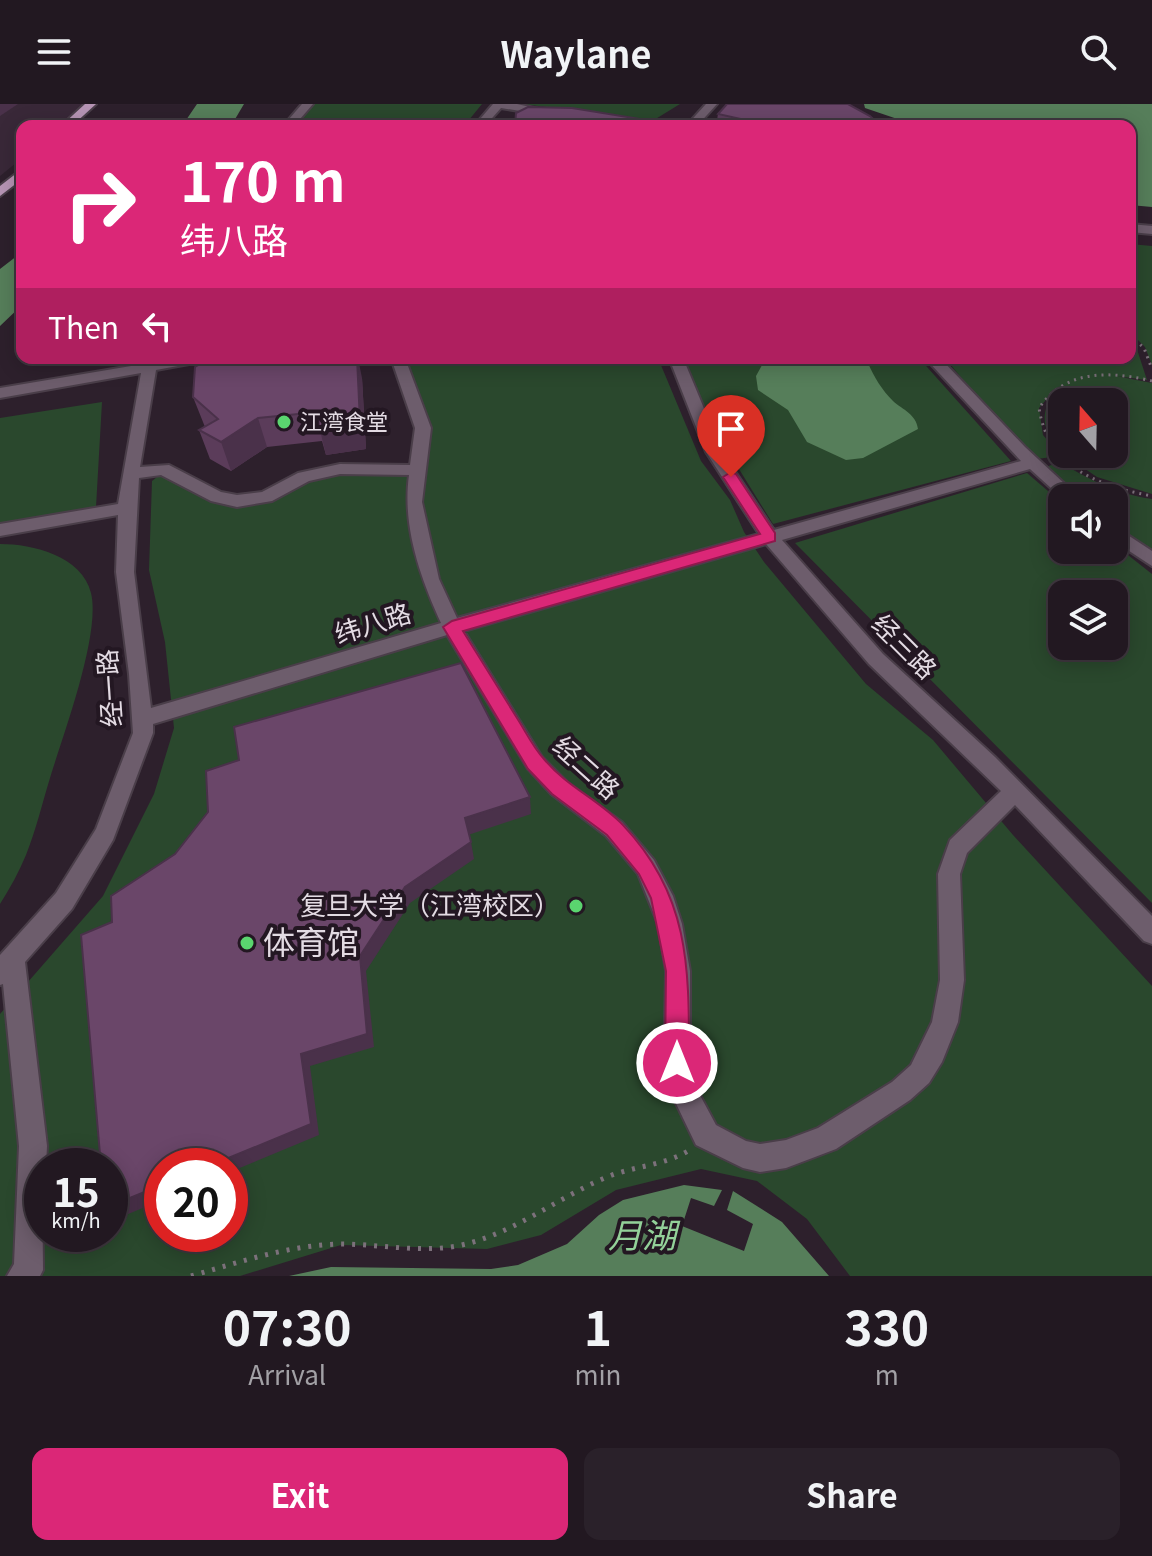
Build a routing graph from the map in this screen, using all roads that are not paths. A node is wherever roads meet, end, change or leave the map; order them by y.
1 (91, 104) edge
2 (100, 104) edge
3 (308, 104) edge
4 (498, 104) edge
5 (712, 104) edge
6 (571, 116) edge
7 (73, 120) edge
8 (82, 120) edge
9 (293, 120) edge
10 (484, 120) edge
11 (697, 120) edge
12 (16, 169) edge
13 (16, 178) edge
14 (0, 183) edge
15 (0, 192) edge
16 (145, 364) edge
17 (150, 364) edge
18 (400, 364) edge
19 (678, 364) edge
20 (937, 364) edge
21 (0, 393) edge
22 (1033, 463) junction
23 (418, 470) junction
24 (131, 474) junction
25 (1056, 484) edge
26 (127, 508) junction
27 (0, 530) edge
28 (770, 537) junction
29 (1128, 542) edge
30 (1152, 560) edge
31 (452, 627) junction
32 (143, 719) junction
33 (1015, 791) junction
34 (1152, 933) edge
35 (6, 967) edge
36 (22, 1276) edge

1 - 7 main road
2 - 8 main road
3 - 9 lane
4 - 6 lane
4 - 10 lane
5 - 11 lane
12 - 14 main road
13 - 15 main road
16 - 21 lane
17 - 24 lane, 经一路
18 - 23 lane, 经二路
19 - 28 lane, 经三路
20 - 22 lane
22 - 25 lane
22 - 28 lane, 纬八路
23 - 24 lane
23 - 31 lane, 经二路
24 - 26 lane, 经一路
26 - 27 lane
26 - 32 lane, 经一路
28 - 31 lane, 纬八路
28 - 33 lane, 经三路
29 - 30 lane
31 - 32 lane, 纬八路
31 - 33 lane, 经二路
32 - 35 lane, 经一路
33 - 34 lane, 经三路
35 - 36 lane

